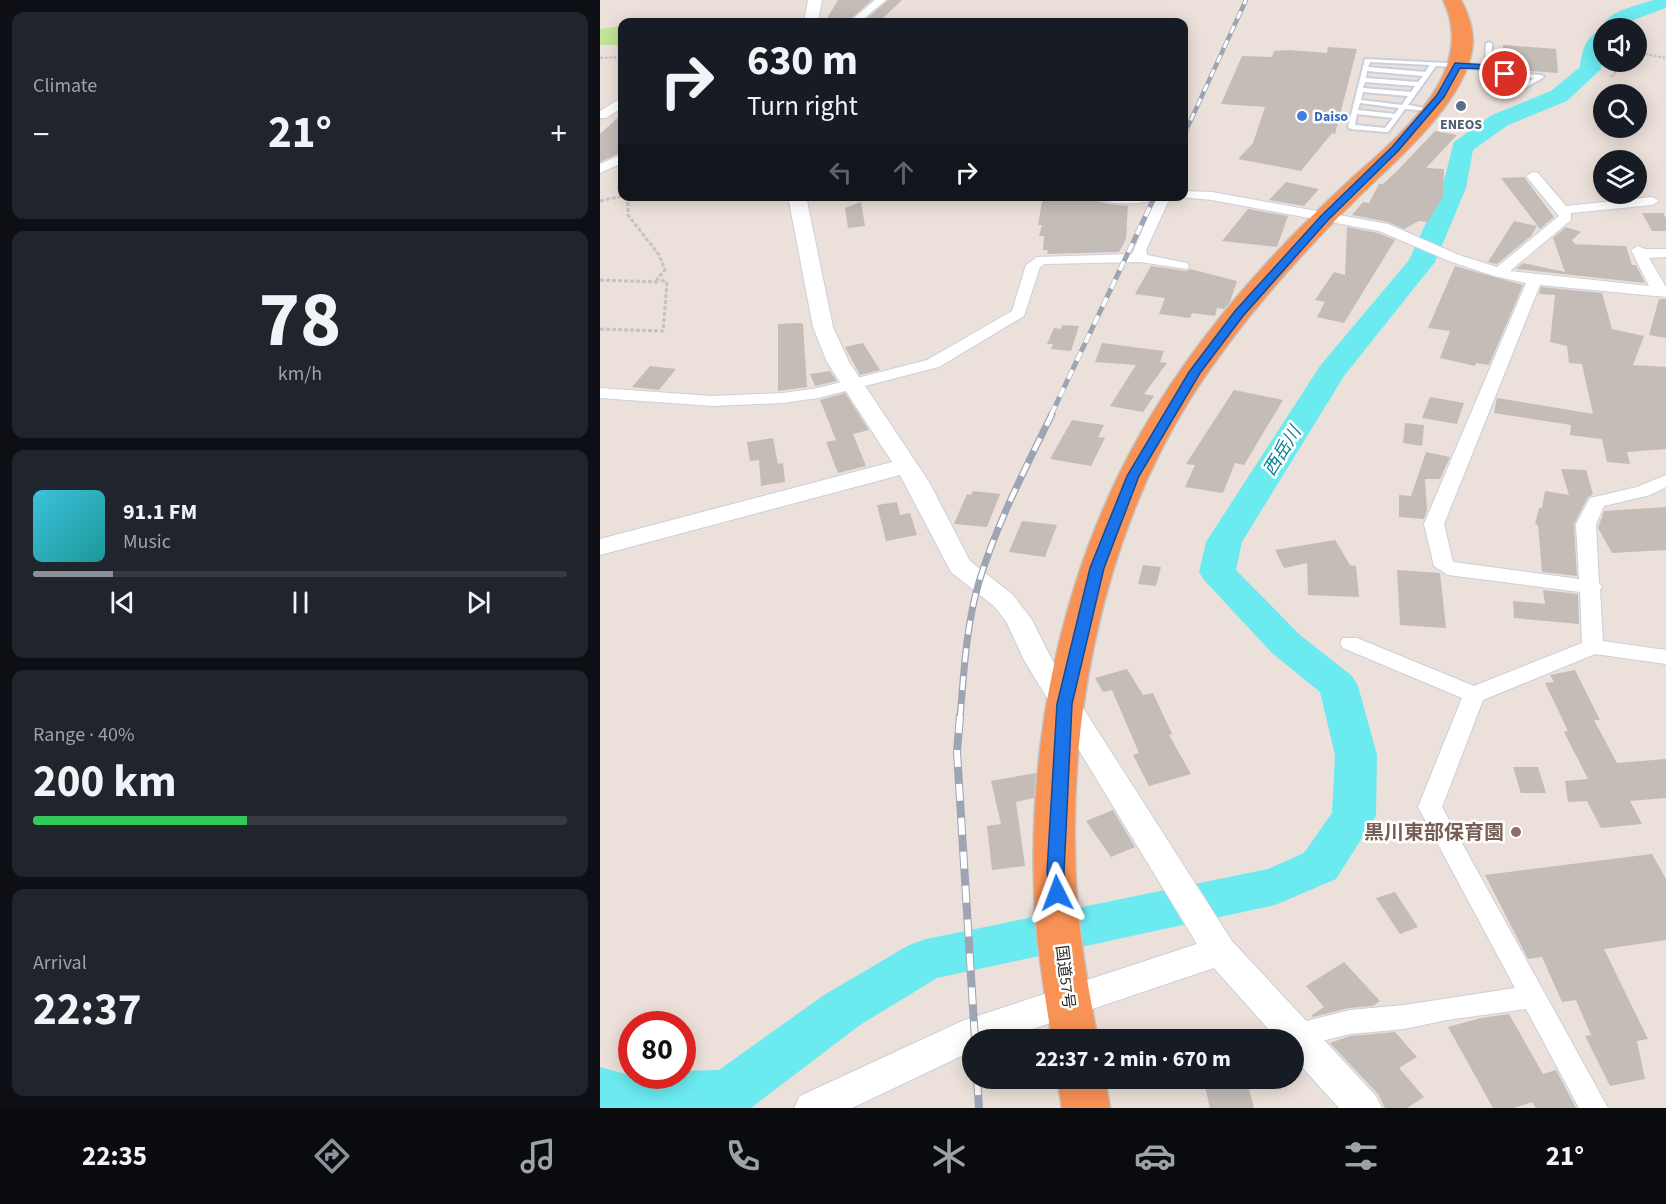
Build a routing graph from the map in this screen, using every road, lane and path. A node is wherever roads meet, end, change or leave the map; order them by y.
1 (815, 0) edge
2 (881, 0) edge
3 (1452, 0) edge
4 (812, 18) edge
5 (859, 18) edge
6 (1489, 44) dead end
7 (1647, 54) edge
8 (618, 57) edge
9 (600, 58) edge
10 (1666, 58) edge
11 (1446, 64) junction
12 (1364, 69) junction
13 (1487, 70) junction
14 (1616, 72) edge
15 (1426, 74) junction
16 (1611, 77) dead end
17 (1362, 80) junction
18 (1360, 90) junction
19 (1417, 98) junction
20 (1357, 100) junction
21 (618, 105) edge
22 (1354, 112) junction
23 (601, 115) edge
24 (1397, 116) junction
25 (618, 117) edge
26 (600, 152) edge
27 (618, 156) edge
28 (618, 159) edge
29 (600, 169) edge
30 (1533, 176) dead end
31 (1188, 195) edge
32 (618, 197) edge
33 (600, 201) edge
34 (628, 201) edge
35 (798, 201) edge
36 (1166, 201) edge
37 (1652, 201) dead end
38 (1564, 210) junction
39 (1324, 218) junction
40 (1666, 253) edge
41 (1140, 258) junction
42 (1182, 266) dead end
43 (1499, 273) junction
44 (600, 280) edge
45 (1535, 280) junction
46 (667, 282) junction
47 (1661, 291) edge
48 (600, 329) edge
49 (852, 387) junction
50 (600, 393) edge
51 (905, 466) junction
52 (1666, 480) edge
53 (600, 547) edge
54 (1592, 587) junction
55 (1350, 643) dead end
56 (1593, 647) junction
57 (1666, 657) edge
58 (1474, 695) junction
59 (1064, 704) junction
60 (1220, 951) junction
61 (1532, 997) junction
62 (1069, 1005) edge
63 (1292, 1029) edge
64 (1304, 1033) edge
65 (1304, 1043) edge
66 (1083, 1089) edge
67 (813, 1108) edge
68 (1086, 1108) edge
69 (1363, 1108) edge
70 (1594, 1108) edge

1 - 4 street
2 - 5 street
3 - 11 highway, 国道57号
6 - 13 lane
7 - 10 path
8 - 9 path
11 - 12 lane
11 - 13 lane
11 - 15 lane
11 - 19 highway, 国道57号
12 - 15 lane
12 - 17 lane
13 - 13 lane
14 - 16 path
15 - 19 lane
17 - 18 lane
17 - 19 lane
18 - 19 lane
18 - 20 lane
19 - 20 lane
19 - 24 lane
19 - 39 highway, 国道57号
20 - 22 lane
21 - 23 street
22 - 24 lane
22 - 24 lane
23 - 25 street
26 - 27 street
28 - 29 street
30 - 38 street
31 - 39 street
32 - 33 path
34 - 46 path
35 - 49 street
36 - 41 street
37 - 38 street
38 - 43 street
39 - 43 street
39 - 59 highway, 国道57号
40 - 47 street
41 - 42 street
41 - 49 street
43 - 45 street
44 - 46 path
45 - 47 street
45 - 54 street
46 - 48 path
49 - 50 street
49 - 51 street
51 - 53 street
51 - 59 street
52 - 54 street
54 - 56 street
55 - 58 street
56 - 57 street
56 - 58 street
58 - 61 street
59 - 60 street
59 - 62 highway, 国道57号
60 - 62 street
60 - 63 street
61 - 64 street
61 - 70 street
62 - 67 street
65 - 69 street
66 - 68 highway

